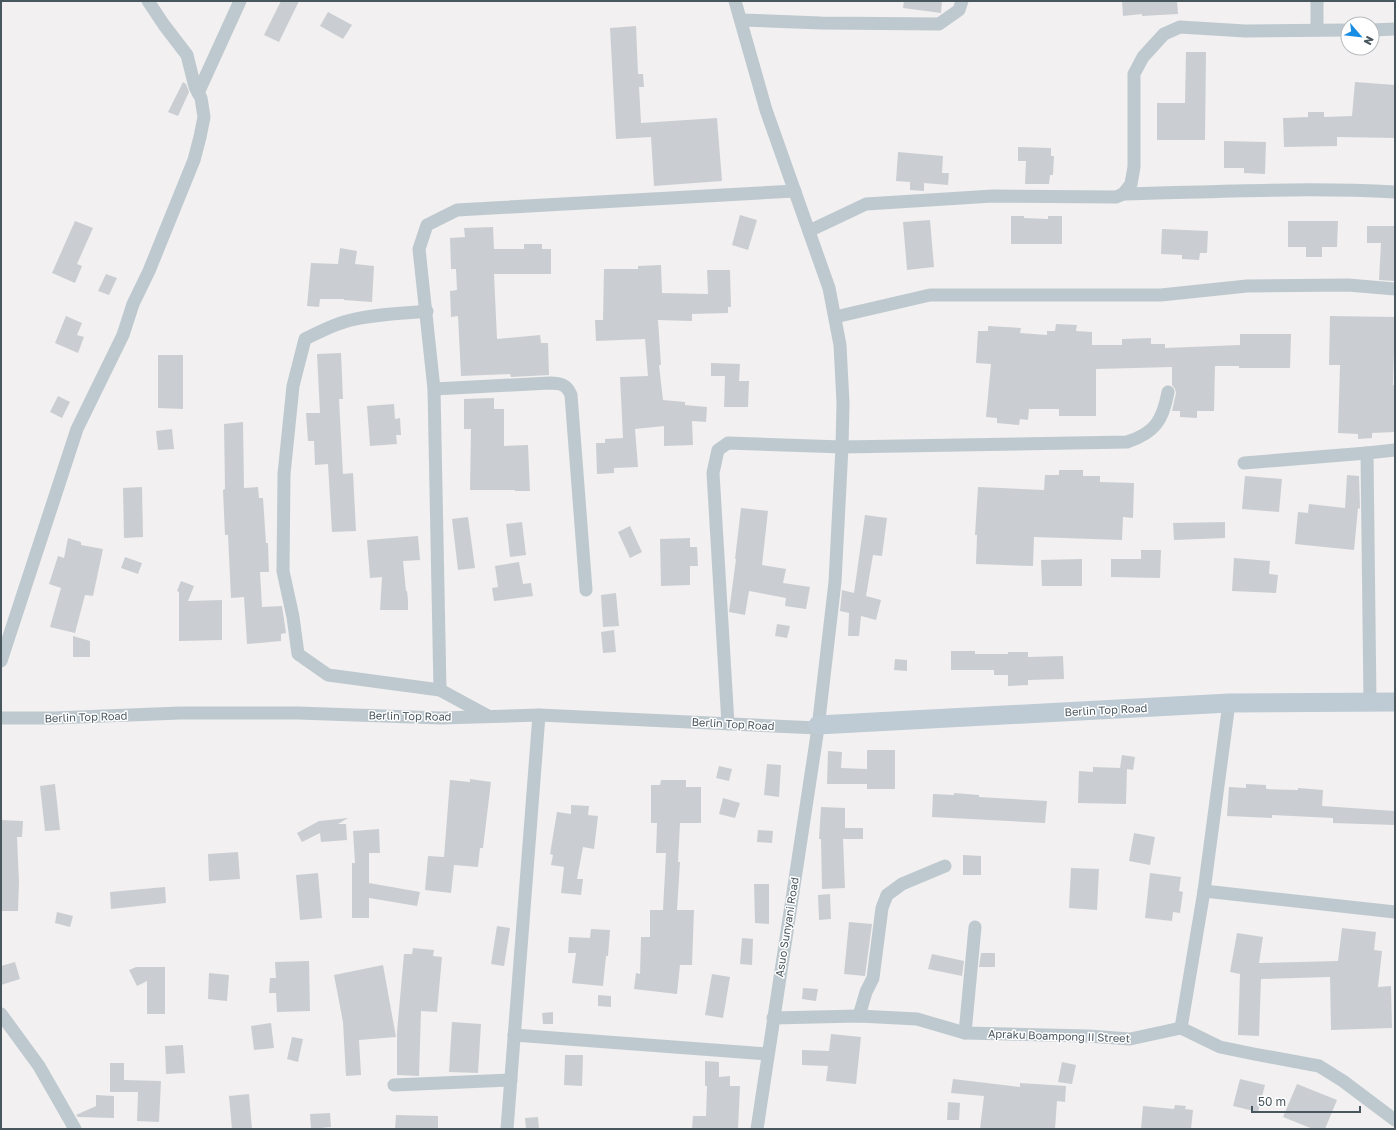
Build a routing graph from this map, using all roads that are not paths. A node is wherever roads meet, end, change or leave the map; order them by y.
1 (148, 1) edge
2 (240, 1) edge
3 (735, 1) edge
4 (962, 1) edge
5 (1317, 1) edge
6 (741, 20) junction
7 (1395, 29) edge
8 (1317, 30) junction
9 (1340, 30) edge
10 (1380, 30) edge
11 (198, 93) junction
12 (795, 191) junction
13 (1395, 192) edge
14 (1123, 194) junction
15 (809, 231) junction
16 (1395, 289) edge
17 (426, 311) junction
18 (835, 318) junction
19 (434, 390) junction
20 (1168, 392) dead end
21 (842, 447) junction
22 (1395, 450) edge
23 (1367, 453) junction
24 (1244, 464) dead end
25 (586, 590) dead end
26 (1, 661) edge
27 (440, 690) junction
28 (1370, 702) junction
29 (1395, 702) edge
30 (1228, 703) junction
31 (539, 715) junction
32 (490, 717) junction
33 (1, 718) edge
34 (728, 724) junction
35 (818, 726) junction
36 (945, 866) dead end
37 (1204, 892) junction
38 (1395, 912) edge
39 (975, 927) dead end
40 (1, 1014) edge
41 (859, 1016) junction
42 (773, 1018) junction
43 (1181, 1028) junction
44 (965, 1033) junction
45 (514, 1035) junction
46 (768, 1054) junction
47 (511, 1080) junction
48 (394, 1084) dead end
49 (1395, 1120) edge
50 (75, 1129) edge
51 (507, 1129) edge
52 (757, 1129) edge

1 - 11 street
2 - 11 street
3 - 6 street, Asuo Sunyani Road
4 - 6 street
5 - 8 street
6 - 12 street, Asuo Sunyani Road
7 - 10 street
8 - 9 street
8 - 14 street
11 - 26 street
12 - 15 street, Asuo Sunyani Road
12 - 17 street
13 - 14 street
14 - 15 street
15 - 18 street, Asuo Sunyani Road
16 - 18 street
17 - 19 street
17 - 27 street
18 - 21 street, Asuo Sunyani Road
19 - 25 street
19 - 27 street
20 - 21 street
21 - 34 street
21 - 35 street, Asuo Sunyani Road
22 - 23 street
23 - 24 street
23 - 28 street
27 - 32 street
28 - 29 street, Berlin Top Road
28 - 30 street, Berlin Top Road
30 - 35 street, Berlin Top Road
30 - 37 street
31 - 32 street, Berlin Top Road
31 - 34 street, Berlin Top Road
31 - 45 street
32 - 33 street, Berlin Top Road
34 - 35 street, Berlin Top Road
35 - 42 street, Asuo Sunyani Road
36 - 41 street
37 - 38 street
37 - 43 street
39 - 44 street
40 - 50 street
41 - 42 street, Apraku Boampong II Street
41 - 44 street, Apraku Boampong II Street
42 - 46 street, Asuo Sunyani Road
43 - 44 street, Apraku Boampong II Street
43 - 49 street
45 - 46 street
45 - 47 street
46 - 52 street, Asuo Sunyani Road
47 - 48 street
47 - 51 street

